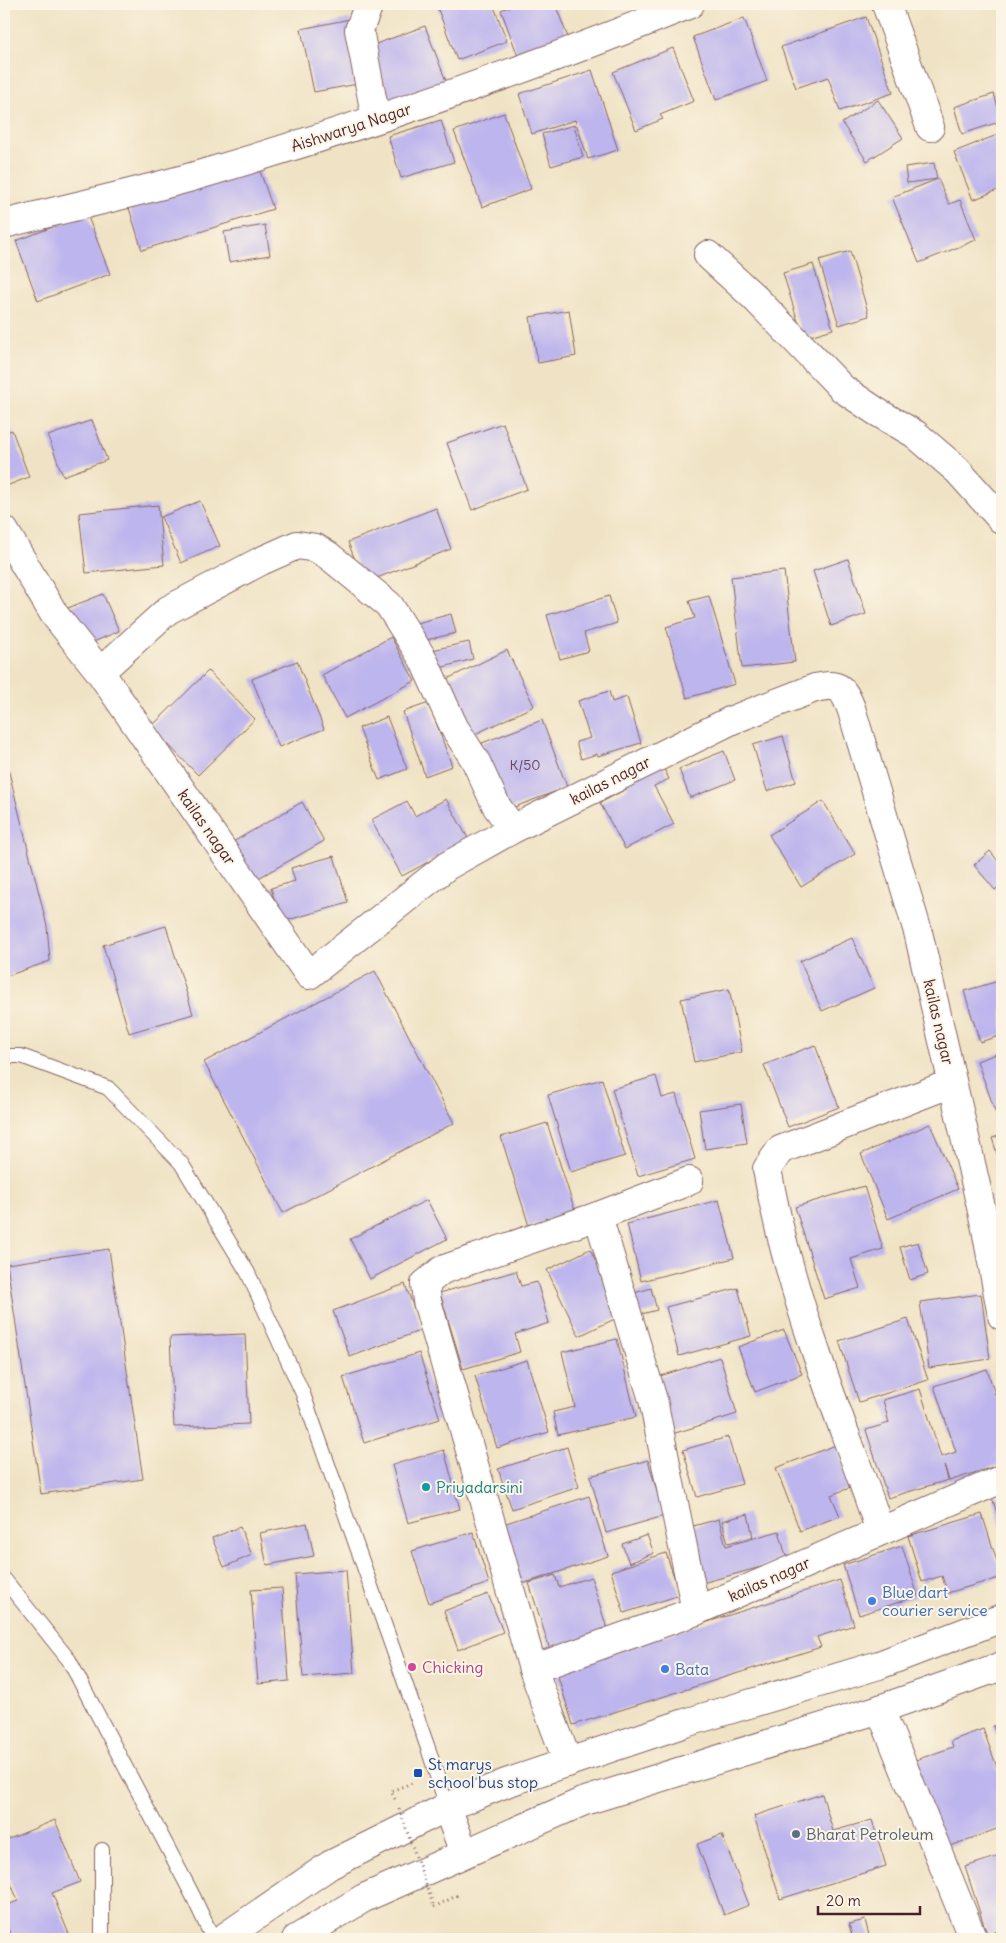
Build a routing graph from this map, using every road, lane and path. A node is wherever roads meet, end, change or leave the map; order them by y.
1 (368, 4) edge
2 (690, 4) edge
3 (886, 4) edge
4 (376, 119) junction
5 (930, 127) dead end
6 (4, 224) edge
7 (708, 255) dead end
8 (1002, 520) edge
9 (4, 530) edge
10 (100, 672) junction
11 (513, 829) junction
12 (4, 1056) edge
13 (952, 1083) junction
14 (689, 1181) dead end
15 (598, 1216) junction
16 (1002, 1316) edge
17 (1002, 1479) edge
18 (880, 1531) junction
19 (4, 1579) edge
20 (696, 1611) junction
21 (1002, 1618) edge
22 (1002, 1666) edge
23 (533, 1669) junction
24 (880, 1709) junction
25 (568, 1763) junction
26 (436, 1773) junction
27 (447, 1807) junction
28 (102, 1850) dead end
29 (464, 1853) junction
30 (434, 1907) dead end
31 (102, 1939) edge
32 (213, 1939) edge
33 (222, 1939) edge
34 (296, 1939) edge
35 (974, 1939) edge

1 - 4 street
2 - 4 street, Aishwarya Nagar
3 - 5 street
4 - 6 street, Aishwarya Nagar
7 - 8 street
9 - 10 street, kailas nagar
10 - 11 street
10 - 11 street, kailas nagar
11 - 13 street, kailas nagar
12 - 26 lane
13 - 16 street, kailas nagar
13 - 18 street
14 - 15 street
15 - 20 street
15 - 23 street
17 - 18 street, kailas nagar
18 - 20 street, kailas nagar
19 - 32 lane
20 - 23 street, kailas nagar
21 - 25 street
22 - 24 street
23 - 25 street
24 - 29 street
24 - 35 street
25 - 27 street
26 - 27 lane
26 - 30 path, bridge
27 - 29 street
27 - 33 street
28 - 31 lane
29 - 34 street

